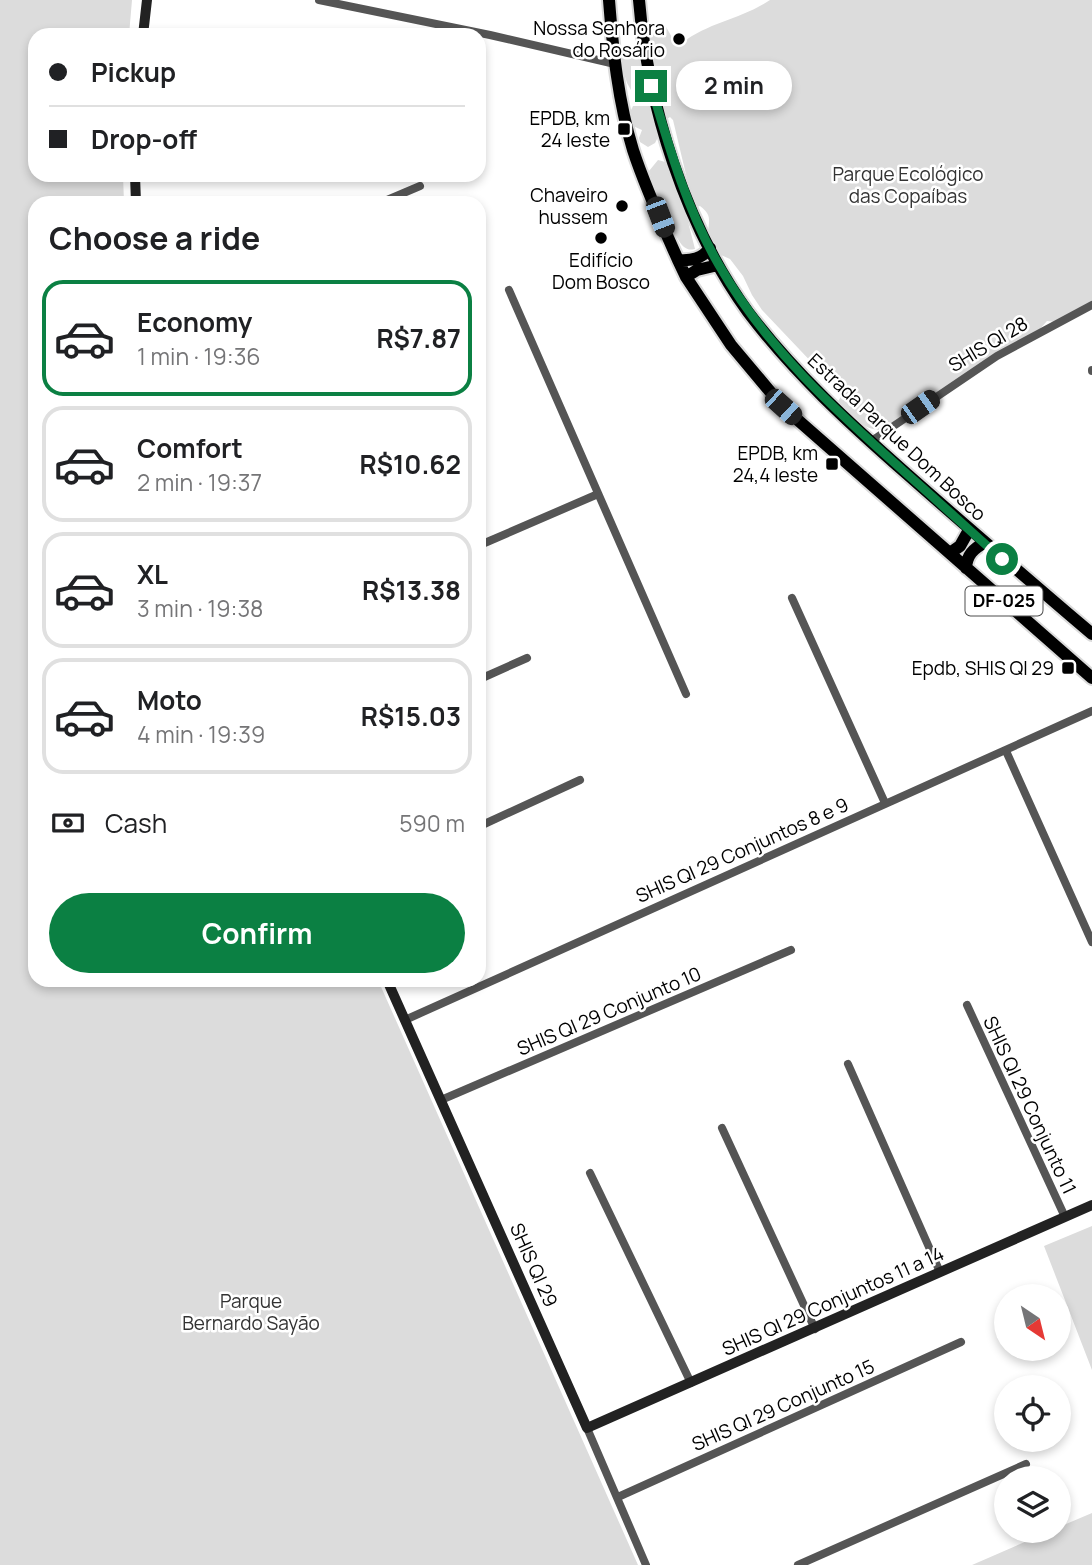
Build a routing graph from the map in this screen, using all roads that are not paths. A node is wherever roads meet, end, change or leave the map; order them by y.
1 (147, 0) edge
2 (319, 0) edge
3 (609, 0) edge
4 (639, 0) edge
5 (144, 28) edge
6 (448, 28) edge
7 (486, 36) edge
8 (615, 64) junction
9 (420, 186) dead end
10 (396, 196) edge
11 (710, 248) junction
12 (678, 260) junction
13 (718, 265) junction
14 (686, 277) junction
15 (509, 290) dead end
16 (1092, 304) edge
17 (870, 442) junction
18 (598, 494) junction
19 (969, 530) junction
20 (486, 542) edge
21 (984, 543) junction
22 (950, 553) junction
23 (966, 568) junction
24 (792, 598) dead end
25 (1092, 634) edge
26 (527, 658) dead end
27 (486, 676) edge
28 (1092, 678) edge
29 (686, 694) dead end
30 (1092, 711) edge
31 (1006, 751) junction
32 (580, 780) dead end
33 (885, 803) junction
34 (486, 823) edge
35 (1092, 942) edge
36 (790, 950) dead end
37 (486, 983) edge
38 (390, 987) edge
39 (478, 987) edge
40 (967, 1006) dead end
41 (405, 1020) junction
42 (848, 1064) dead end
43 (441, 1100) junction
44 (722, 1128) dead end
45 (590, 1173) dead end
46 (1092, 1205) edge
47 (1065, 1217) junction
48 (940, 1272) junction
49 (815, 1329) junction
50 (961, 1342) dead end
51 (691, 1383) junction
52 (587, 1428) junction
53 (1026, 1464) dead end
54 (618, 1497) junction
55 (646, 1565) edge
56 (798, 1565) edge

1 - 5 street
2 - 6 street
3 - 8 main road, DF-025
4 - 11 main road, Estrada Parque Dom Bosco / DF-025
7 - 8 street
8 - 12 main road, DF-025
9 - 10 street
11 - 12 main road
11 - 13 main road, Estrada Parque Dom Bosco / DF-025
12 - 14 main road, DF-025
13 - 14 main road
13 - 17 main road, Estrada Parque Dom Bosco / DF-025
14 - 22 main road, DF-025
15 - 18 street
16 - 17 street, SHIS QI 28
17 - 19 main road, Estrada Parque Dom Bosco / DF-025
18 - 20 street
18 - 29 street
19 - 21 main road, Estrada Parque Dom Bosco / DF-025
19 - 22 main road
21 - 23 main road
21 - 25 main road, Estrada Parque Dom Bosco / DF-025
22 - 23 main road, DF-025
23 - 28 main road, DF-025
24 - 33 street
26 - 27 street
30 - 31 street, SHIS QI 29 Conjuntos 8 e 9
31 - 33 street, SHIS QI 29 Conjuntos 8 e 9
31 - 35 street
32 - 34 street
33 - 37 street, SHIS QI 29 Conjuntos 8 e 9
36 - 43 street, SHIS QI 29 Conjunto 10
38 - 41 street, SHIS QI 29
39 - 41 street, SHIS QI 29 Conjuntos 8 e 9
40 - 47 street, SHIS QI 29 Conjunto 11
41 - 43 street, SHIS QI 29
42 - 48 street
43 - 52 street, SHIS QI 29
44 - 49 street
45 - 51 street
46 - 47 street, SHIS QI 29 Conjuntos 11 a 14
47 - 48 street, SHIS QI 29 Conjuntos 11 a 14
48 - 49 street, SHIS QI 29 Conjuntos 11 a 14
49 - 51 street, SHIS QI 29 Conjuntos 11 a 14
50 - 54 street, SHIS QI 29 Conjunto 15
51 - 52 street, SHIS QI 29 Conjuntos 11 a 14
52 - 54 street, SHIS QI 29
53 - 56 street
54 - 55 street, SHIS QI 29

